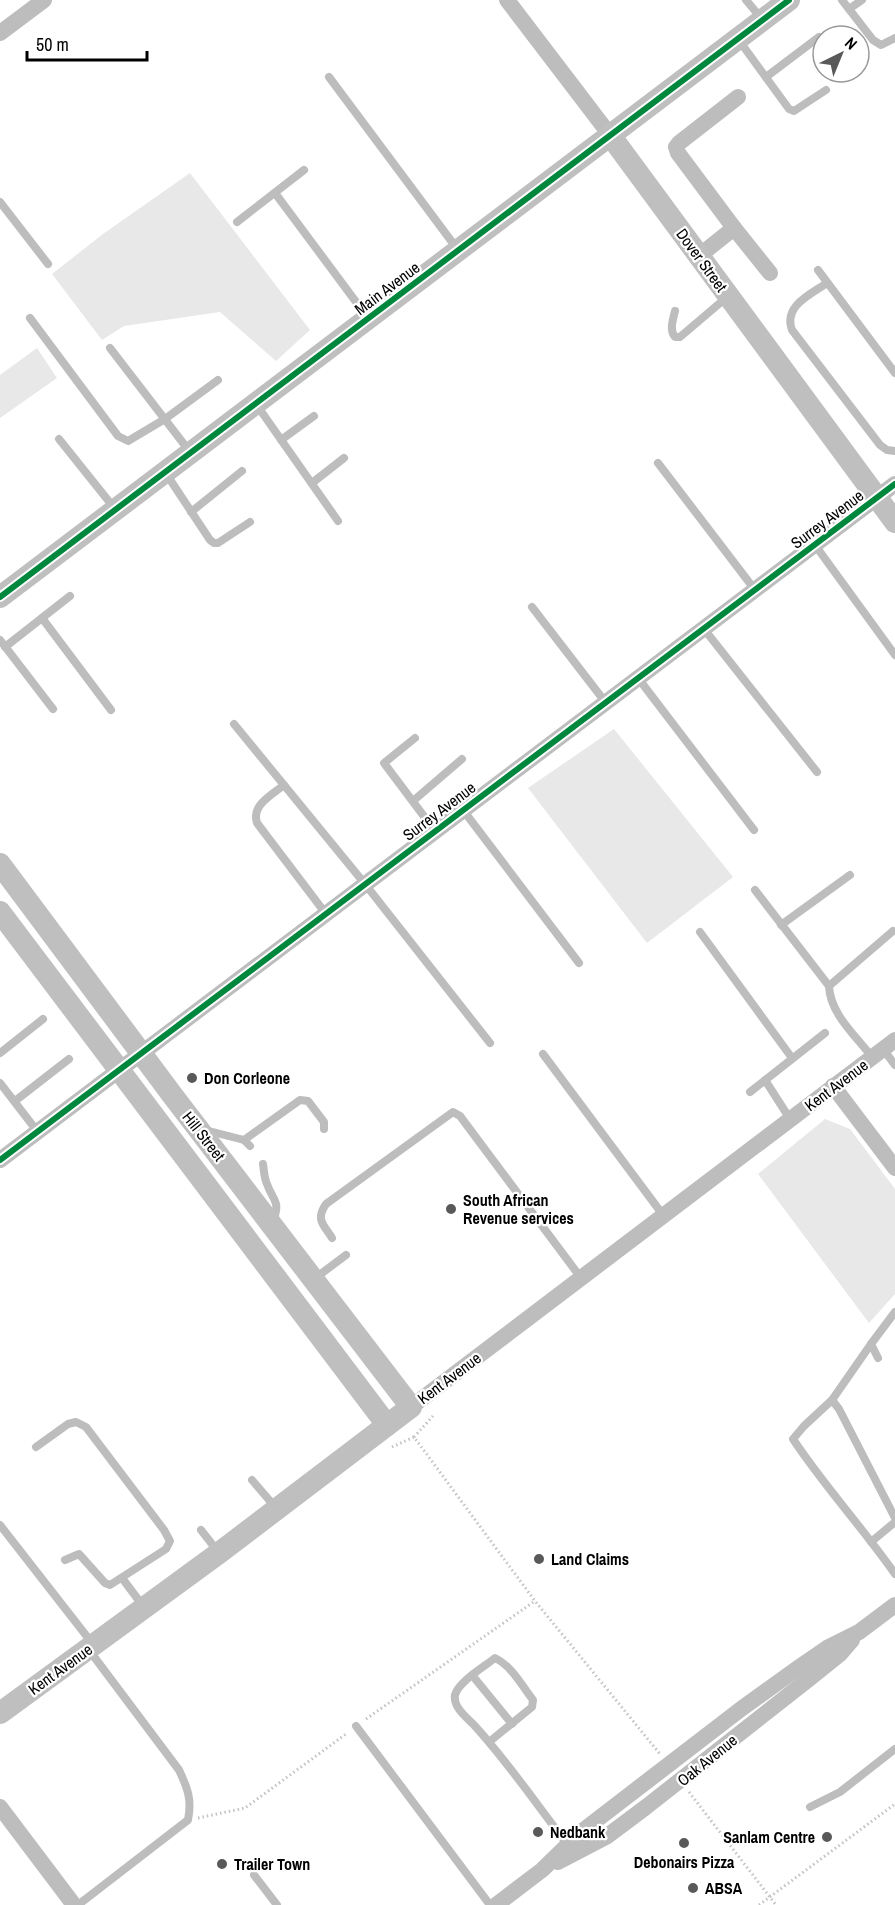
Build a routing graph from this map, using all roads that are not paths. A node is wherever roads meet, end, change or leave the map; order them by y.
1 (44, 0) edge
2 (507, 0) edge
3 (746, 0) edge
4 (789, 0) edge
5 (842, 0) edge
6 (862, 0) edge
7 (849, 9) junction
8 (763, 21) junction
9 (0, 33) edge
10 (895, 38) edge
11 (738, 39) junction
12 (811, 43) edge
13 (766, 77) junction
14 (329, 78) dead end
15 (825, 90) dead end
16 (738, 97) dead end
17 (610, 135) junction
18 (304, 170) dead end
19 (275, 193) junction
20 (0, 202) edge
21 (237, 222) dead end
22 (734, 228) junction
23 (458, 251) junction
24 (699, 256) junction
25 (48, 264) dead end
26 (818, 270) dead end
27 (770, 273) dead end
28 (827, 283) junction
29 (728, 296) junction
30 (675, 311) dead end
31 (30, 318) dead end
32 (368, 319) junction
33 (110, 348) dead end
34 (895, 373) edge
35 (218, 380) dead end
36 (255, 404) junction
37 (314, 416) dead end
38 (165, 419) junction
39 (59, 439) dead end
40 (281, 440) junction
41 (895, 451) edge
42 (191, 452) junction
43 (344, 458) dead end
44 (658, 463) dead end
45 (165, 471) junction
46 (242, 471) dead end
47 (312, 483) junction
48 (895, 484) edge
49 (877, 498) junction
50 (116, 509) junction
51 (191, 512) junction
52 (338, 521) dead end
53 (250, 522) dead end
54 (895, 522) edge
55 (815, 545) junction
56 (3, 590) edge
57 (755, 590) junction
58 (70, 596) dead end
59 (532, 607) dead end
60 (42, 618) junction
61 (704, 629) junction
62 (3, 644) edge
63 (895, 655) edge
64 (638, 678) junction
65 (606, 703) junction
66 (53, 709) dead end
67 (111, 710) dead end
68 (234, 724) dead end
69 (415, 738) dead end
70 (462, 759) dead end
71 (817, 772) dead end
72 (284, 785) junction
73 (413, 801) junction
74 (463, 810) junction
75 (754, 830) dead end
76 (435, 831) junction
77 (0, 864) edge
78 (850, 875) dead end
79 (365, 884) junction
80 (755, 890) dead end
81 (0, 912) edge
82 (326, 914) junction
83 (781, 925) junction
84 (893, 931) dead end
85 (700, 932) dead end
86 (579, 963) dead end
87 (829, 986) junction
88 (42, 1019) dead end
89 (825, 1033) dead end
90 (490, 1043) dead end
91 (883, 1049) edge
92 (0, 1053) edge
93 (141, 1053) junction
94 (543, 1054) dead end
95 (792, 1058) junction
96 (69, 1059) dead end
97 (895, 1065) edge
98 (119, 1070) junction
99 (765, 1080) junction
100 (0, 1083) edge
101 (833, 1086) junction
102 (750, 1092) dead end
103 (15, 1101) junction
104 (790, 1119) junction
105 (199, 1129) junction
106 (324, 1129) dead end
107 (37, 1131) junction
108 (0, 1160) edge
109 (263, 1164) dead end
110 (895, 1168) edge
111 (663, 1215) junction
112 (272, 1224) junction
113 (332, 1238) dead end
114 (346, 1255) dead end
115 (581, 1278) junction
116 (314, 1280) junction
117 (895, 1312) edge
118 (870, 1344) junction
119 (878, 1358) dead end
120 (832, 1400) junction
121 (411, 1407) junction
122 (387, 1425) junction
123 (36, 1447) dead end
124 (252, 1480) dead end
125 (276, 1508) junction
126 (895, 1520) edge
127 (0, 1525) edge
128 (201, 1530) dead end
129 (871, 1542) junction
130 (219, 1553) junction
131 (64, 1560) dead end
132 (895, 1574) edge
133 (122, 1578) junction
134 (895, 1605) edge
135 (145, 1608) junction
136 (859, 1632) junction
137 (91, 1647) junction
138 (472, 1675) junction
139 (0, 1713) edge
140 (512, 1724) junction
141 (356, 1726) dead end
142 (489, 1742) junction
143 (895, 1749) edge
144 (0, 1807) edge
145 (810, 1807) dead end
146 (568, 1845) junction
147 (542, 1870) junction
148 (255, 1875) dead end
149 (76, 1905) edge
150 (277, 1905) edge
151 (490, 1905) edge
152 (496, 1905) edge

1 - 9 street
2 - 17 street, Dover Street
3 - 8 lane
4 - 8 main road, Main Avenue
5 - 7 lane
6 - 7 lane
7 - 10 lane
8 - 11 main road, Main Avenue
11 - 13 lane
11 - 17 main road, Main Avenue
12 - 13 lane
13 - 15 lane
14 - 23 lane
16 - 22 street
17 - 23 main road, Main Avenue
17 - 24 main road, Dover Street
18 - 19 lane
19 - 21 lane
19 - 32 lane
20 - 25 lane
22 - 24 street
22 - 27 street
23 - 32 main road, Main Avenue
24 - 29 main road, Dover Street
26 - 28 lane
28 - 34 lane
28 - 41 lane
29 - 30 lane
29 - 49 main road, Dover Street
31 - 38 lane
32 - 36 main road, Main Avenue
33 - 38 lane
35 - 38 lane
36 - 40 lane
36 - 42 main road, Main Avenue
37 - 40 lane
38 - 42 lane
39 - 50 lane
40 - 47 lane
42 - 45 main road, Main Avenue
43 - 47 lane
44 - 57 lane
45 - 50 main road, Main Avenue
45 - 51 lane
46 - 51 lane
47 - 52 lane
48 - 49 street, Surrey Avenue
49 - 54 main road, Dover Street
49 - 55 street, Surrey Avenue
50 - 56 main road, Main Avenue
51 - 53 lane
55 - 57 street, Surrey Avenue
55 - 63 lane
57 - 61 street, Surrey Avenue
58 - 60 lane
59 - 65 lane
60 - 62 lane
60 - 67 lane
61 - 64 street, Surrey Avenue
61 - 71 lane
62 - 66 lane
64 - 65 street, Surrey Avenue
64 - 75 lane
65 - 74 street, Surrey Avenue
68 - 72 lane
69 - 73 lane
70 - 73 lane
72 - 79 lane
72 - 82 lane
73 - 76 lane
74 - 76 street, Surrey Avenue
74 - 86 lane
76 - 79 street, Surrey Avenue
77 - 93 main road, Hill Street
78 - 83 lane
79 - 82 street, Surrey Avenue
79 - 90 lane
80 - 83 lane
81 - 98 main road, Hill Street
82 - 93 street, Surrey Avenue
83 - 87 lane
84 - 87 lane
85 - 95 lane
87 - 91 lane
88 - 92 lane
89 - 95 lane
91 - 97 lane
91 - 101 street, Kent Avenue
93 - 98 street, Surrey Avenue
93 - 105 main road, Hill Street
94 - 111 lane
95 - 99 lane
96 - 103 lane
98 - 107 street, Surrey Avenue
98 - 122 main road, Hill Street
99 - 102 lane
99 - 104 lane
100 - 103 lane
101 - 104 street, Kent Avenue
101 - 110 street
103 - 107 lane
104 - 111 street, Kent Avenue
105 - 106 lane
105 - 112 main road, Hill Street
107 - 108 street, Surrey Avenue
109 - 112 lane
111 - 115 street, Kent Avenue
112 - 116 main road, Hill Street
113 - 115 lane
114 - 116 lane
115 - 121 street, Kent Avenue
116 - 121 main road, Hill Street
117 - 118 lane
118 - 119 lane
118 - 120 lane
120 - 126 lane
120 - 129 lane
121 - 122 main road, Kent Avenue
122 - 125 main road, Kent Avenue
123 - 133 lane
124 - 125 lane
125 - 130 main road, Kent Avenue
126 - 129 lane
127 - 137 lane
128 - 130 lane
129 - 132 lane
130 - 135 main road, Kent Avenue
131 - 133 lane
133 - 135 lane
134 - 136 street, Oak Avenue
135 - 137 main road, Kent Avenue
136 - 146 street, Oak Avenue
136 - 147 street, Oak Avenue
137 - 139 main road, Kent Avenue
137 - 149 lane
138 - 140 lane
138 - 140 lane
138 - 142 lane
140 - 142 lane
141 - 151 lane
142 - 146 lane
143 - 145 lane
144 - 149 street
146 - 147 street, Oak Avenue
147 - 152 street, Oak Avenue
148 - 150 lane

